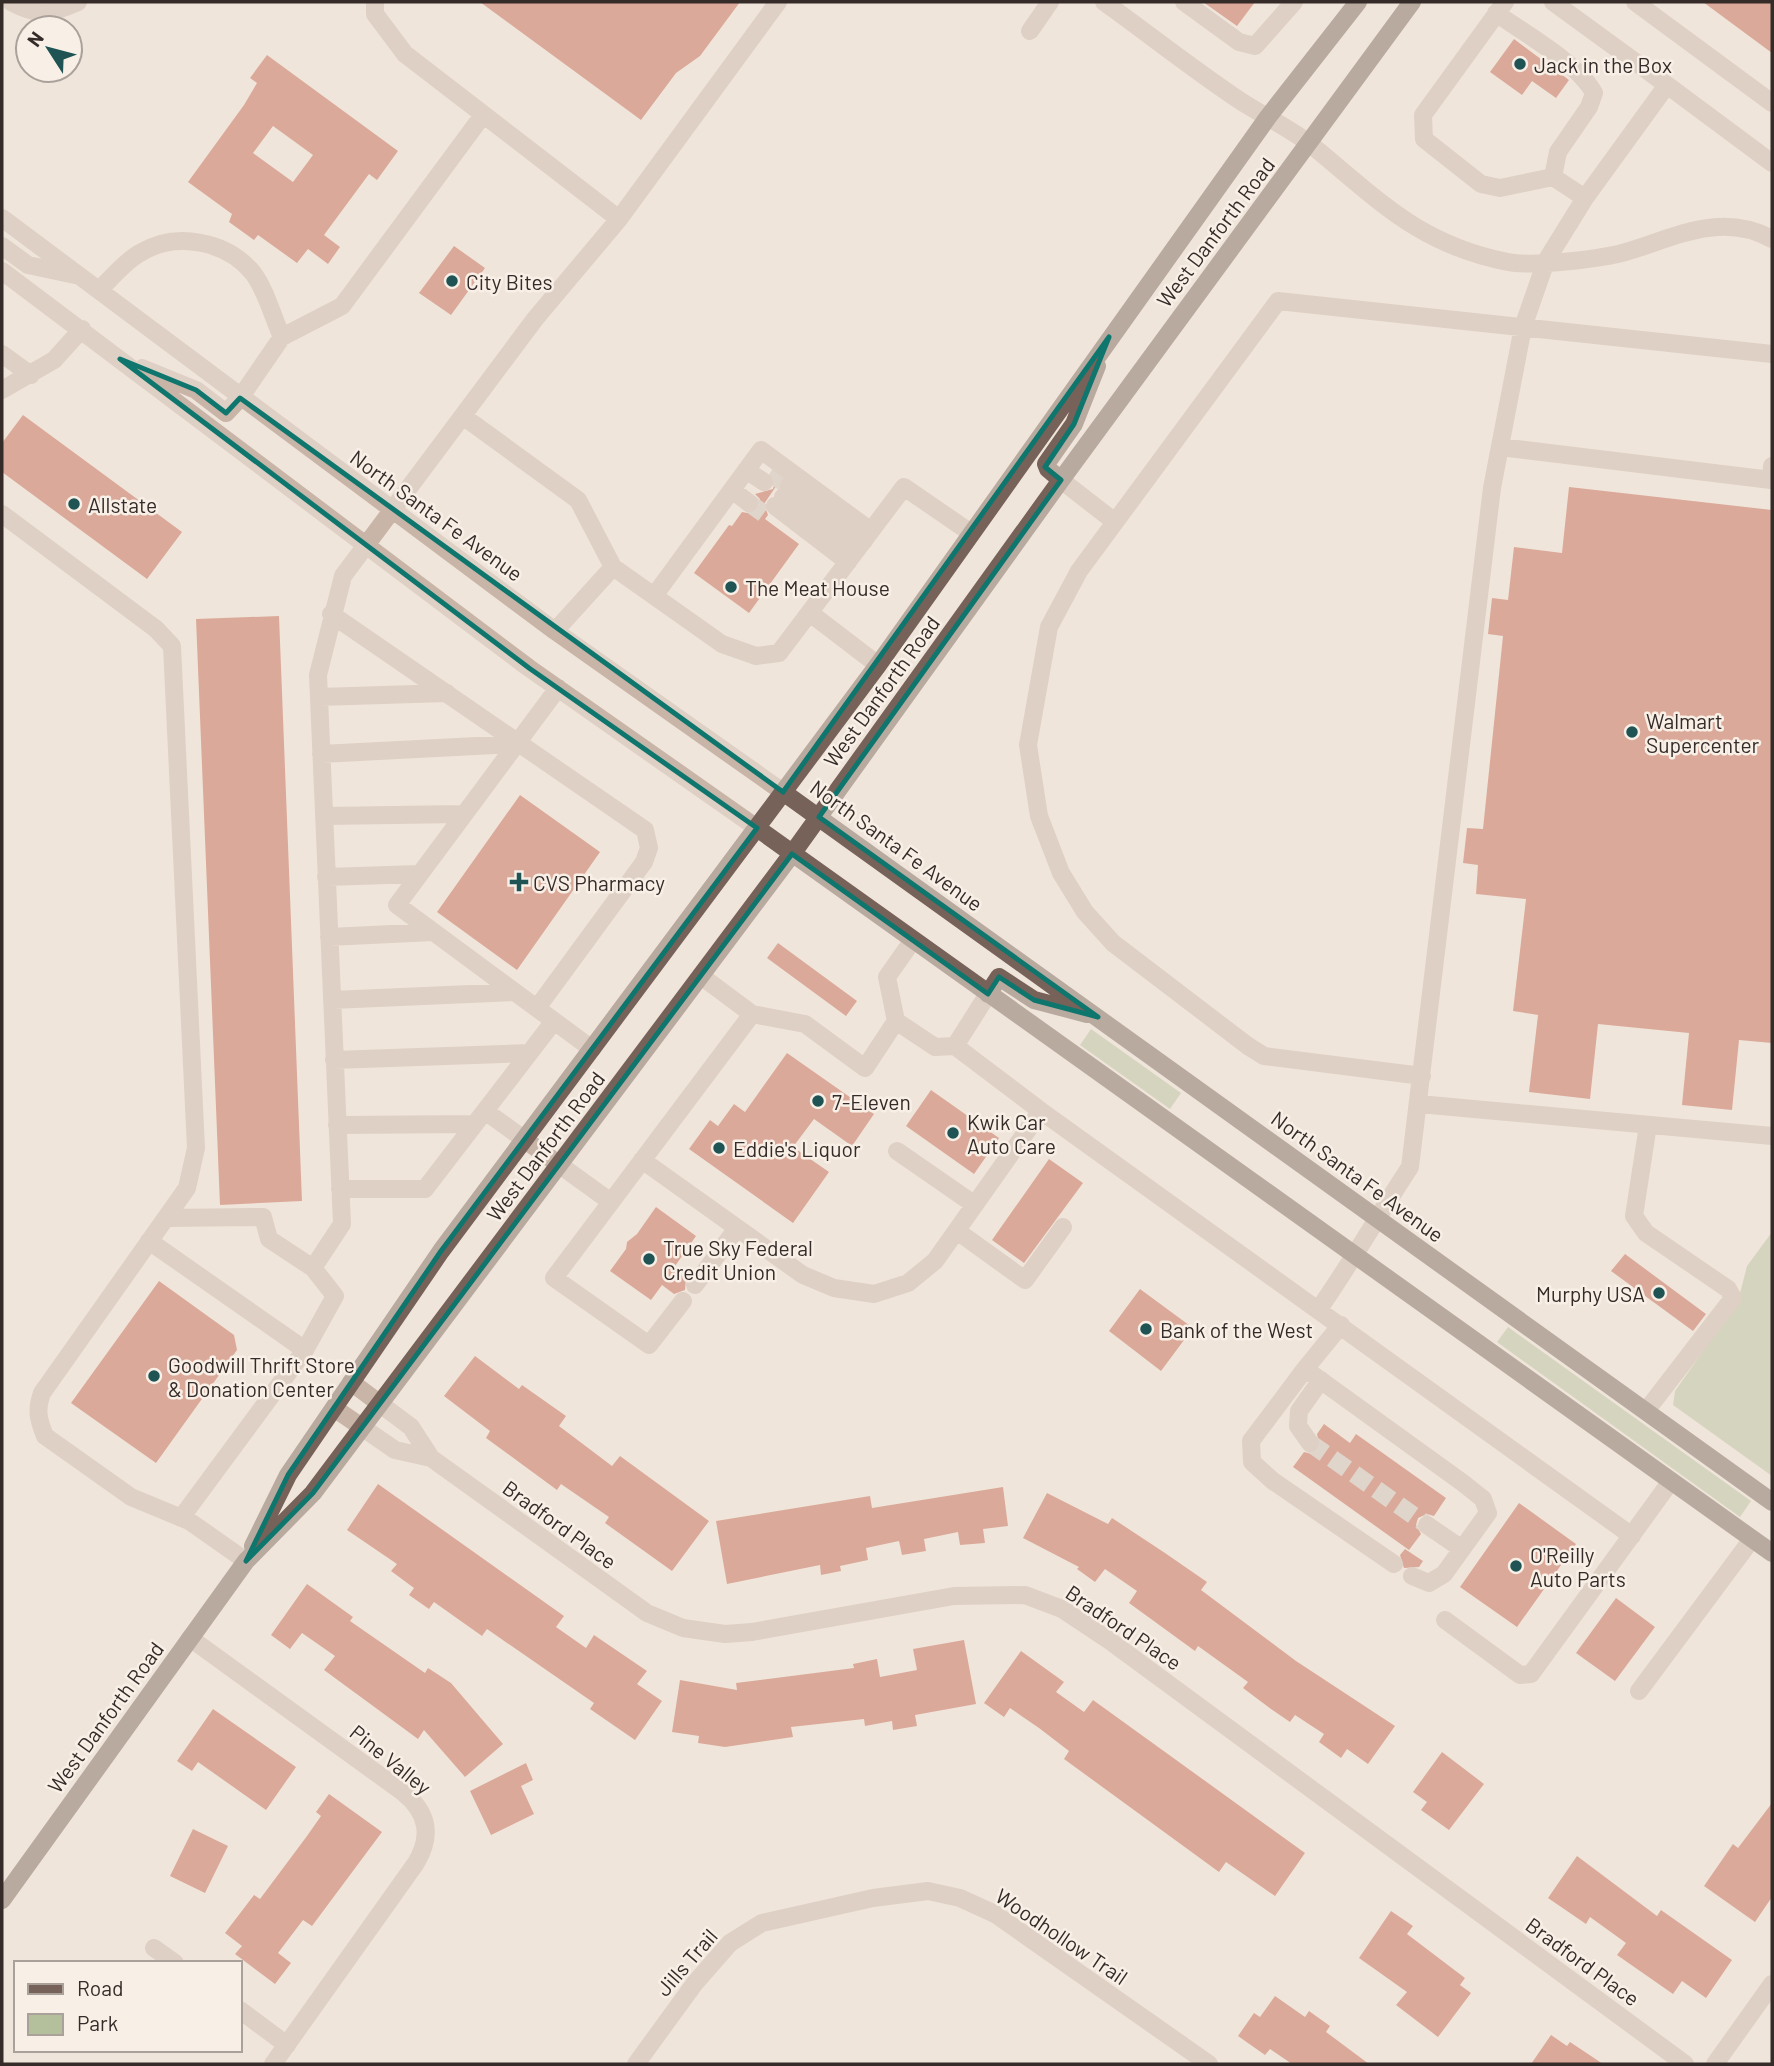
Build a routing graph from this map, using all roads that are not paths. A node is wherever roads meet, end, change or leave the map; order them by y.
1 (11, 2) edge
2 (78, 2) edge
3 (375, 2) edge
4 (778, 2) edge
5 (1050, 2) edge
6 (1104, 2) edge
7 (1184, 2) edge
8 (1294, 2) edge
9 (1358, 2) edge
10 (1412, 2) edge
11 (1553, 2) edge
12 (1635, 2) edge
13 (1500, 7) edge
14 (1030, 31) dead end
15 (1667, 85) junction
16 (1772, 103) edge
17 (483, 115) junction
18 (1268, 117) junction
19 (1309, 144) junction
20 (1772, 163) edge
21 (1553, 177) junction
22 (1585, 198) junction
23 (2, 218) edge
24 (619, 219) junction
25 (1772, 239) edge
26 (2, 246) edge
27 (1546, 261) junction
28 (2, 271) edge
29 (81, 276) junction
30 (100, 289) junction
31 (1522, 327) junction
32 (82, 329) junction
33 (282, 337) junction
34 (1110, 337) junction
35 (2, 354) edge
36 (1772, 354) edge
37 (120, 359) junction
38 (31, 375) junction
39 (2, 390) edge
40 (240, 398) junction
41 (464, 417) junction
42 (1500, 447) junction
43 (746, 470) junction
44 (1772, 475) edge
45 (1060, 480) junction
46 (394, 512) junction
47 (2, 514) edge
48 (1115, 522) junction
49 (971, 533) junction
50 (366, 548) junction
51 (856, 551) junction
52 (613, 567) junction
53 (654, 596) junction
54 (810, 613) junction
55 (331, 614) junction
56 (555, 631) junction
57 (878, 665) junction
58 (558, 688) junction
59 (447, 693) junction
60 (318, 697) junction
61 (516, 744) junction
62 (321, 754) junction
63 (783, 792) junction
64 (462, 814) junction
65 (324, 816) junction
66 (819, 817) junction
67 (757, 828) junction
68 (792, 854) junction
69 (419, 874) junction
70 (326, 877) junction
71 (433, 932) junction
72 (329, 937) junction
73 (912, 940) junction
74 (701, 976) junction
75 (514, 992) junction
76 (988, 994) junction
77 (332, 1000) junction
78 (537, 1008) junction
79 (752, 1014) junction
80 (1098, 1017) junction
81 (554, 1021) junction
82 (896, 1021) junction
83 (955, 1046) junction
84 (592, 1049) junction
85 (529, 1054) junction
86 (334, 1060) junction
87 (1422, 1076) junction
88 (1419, 1104) junction
89 (1041, 1111) junction
90 (480, 1118) junction
91 (337, 1125) junction
92 (1648, 1125) junction
93 (1772, 1136) edge
94 (524, 1139) junction
95 (897, 1152) dead end
96 (642, 1160) junction
97 (559, 1165) junction
98 (340, 1189) junction
99 (611, 1202) junction
100 (975, 1205) junction
101 (1377, 1217) junction
102 (166, 1218) junction
103 (1063, 1227) dead end
104 (737, 1228) junction
105 (957, 1231) junction
106 (149, 1241) junction
107 (1356, 1256) junction
108 (313, 1268) junction
109 (695, 1285) dead end
110 (683, 1301) dead end
111 (1319, 1309) junction
112 (1341, 1325) junction
113 (305, 1350) junction
114 (1305, 1369) junction
115 (1321, 1380) junction
116 (351, 1382) junction
117 (380, 1404) junction
118 (334, 1408) junction
119 (1646, 1411) junction
120 (363, 1428) junction
121 (1310, 1443) tunnel mouth
122 (431, 1458) junction
123 (1671, 1481) junction
124 (1772, 1502) edge
125 (181, 1517) junction
126 (1427, 1525) tunnel mouth
127 (1772, 1532) edge
128 (1632, 1536) junction
129 (1752, 1539) junction
130 (1462, 1549) junction
131 (1772, 1553) edge
132 (246, 1561) junction
133 (1394, 1564) dead end
134 (1412, 1576) dead end
135 (1445, 1620) dead end
136 (190, 1638) junction
137 (1639, 1691) dead end
138 (873, 1898) joint
139 (2, 1900) edge
140 (154, 1948) dead end
141 (172, 1961) edge
142 (1772, 1984) edge
143 (242, 2011) edge
144 (287, 2045) junction
145 (273, 2064) edge
146 (636, 2064) edge
147 (1209, 2064) edge
148 (1685, 2064) edge
149 (1715, 2064) edge

1 - 2 street
3 - 17 street
4 - 24 street
5 - 14 street
6 - 18 street
7 - 8 street
9 - 18 main road, West Danforth Road
10 - 19 main road, West Danforth Road
11 - 15 street
12 - 16 street
13 - 21 street
13 - 21 street
15 - 20 street
15 - 22 street
17 - 24 street
17 - 33 street
18 - 19 street
18 - 34 main road, West Danforth Road
19 - 27 street
19 - 45 main road, West Danforth Road
21 - 22 street
22 - 27 street
23 - 29 street, North Santa Fe Avenue
24 - 41 street
25 - 27 street
26 - 29 street
27 - 31 street
28 - 32 street
29 - 30 street, North Santa Fe Avenue
30 - 33 street
30 - 40 street, North Santa Fe Avenue
31 - 36 street
31 - 42 street
31 - 48 street
32 - 37 street
32 - 38 street
33 - 40 street
34 - 45 main road
34 - 49 main road, West Danforth Road
35 - 38 street
37 - 40 street
37 - 50 street
38 - 39 street
40 - 46 street, North Santa Fe Avenue
41 - 46 street
41 - 52 street
42 - 44 street
42 - 87 street
43 - 43 street
43 - 51 street
43 - 53 street
45 - 48 street
45 - 66 main road, West Danforth Road
46 - 50 street
46 - 56 street, North Santa Fe Avenue
47 - 102 street
48 - 87 street
49 - 51 street
49 - 57 main road, West Danforth Road
50 - 55 street
50 - 58 street
51 - 51 street
51 - 54 street
52 - 53 street
52 - 56 street
53 - 54 street
54 - 57 street
55 - 59 street
55 - 60 street
56 - 63 street, North Santa Fe Avenue
57 - 63 main road, West Danforth Road
58 - 61 street
58 - 67 street
59 - 60 street
59 - 61 street
60 - 62 street
61 - 62 street
61 - 64 street
61 - 78 street
62 - 65 street
63 - 66 main road, North Santa Fe Avenue
63 - 67 main road, West Danforth Road
64 - 65 street
64 - 69 street
65 - 70 street
66 - 68 main road, West Danforth Road
66 - 80 main road, North Santa Fe Avenue
67 - 68 main road
67 - 84 main road, West Danforth Road
68 - 73 main road
68 - 74 main road, West Danforth Road
69 - 70 street
69 - 71 street
70 - 72 street
71 - 72 street
71 - 75 street
72 - 77 street
73 - 76 main road
73 - 82 street
74 - 79 street
74 - 97 main road, West Danforth Road
75 - 77 street
75 - 78 street
76 - 80 main road
76 - 83 street
76 - 107 main road
77 - 86 street
78 - 81 street
79 - 82 street
79 - 96 street
80 - 101 main road, North Santa Fe Avenue
81 - 84 street
81 - 85 street
82 - 83 street
83 - 89 street
84 - 94 main road, West Danforth Road
85 - 86 street
85 - 90 street
86 - 91 street
87 - 88 street
88 - 92 street
88 - 101 street
89 - 100 street
89 - 111 street
90 - 91 street
90 - 94 street
90 - 98 street
91 - 98 street
92 - 93 street
92 - 119 street
94 - 97 street
94 - 116 main road, West Danforth Road
95 - 100 street
96 - 99 street
96 - 104 street
97 - 99 street
97 - 117 main road, West Danforth Road
98 - 108 street
99 - 110 street
100 - 105 street
101 - 107 street
101 - 119 main road, North Santa Fe Avenue
102 - 106 street
102 - 108 street
103 - 105 street
104 - 105 street
104 - 109 street
106 - 113 street
106 - 125 street
107 - 111 street
107 - 123 main road
108 - 113 street
111 - 112 street
112 - 114 street
112 - 128 street
113 - 125 street
114 - 115 street
114 - 133 street
115 - 121 street
115 - 130 street
116 - 117 street, Bradford Place
116 - 118 main road, West Danforth Road
117 - 120 main road, West Danforth Road
117 - 122 street, Bradford Place
118 - 120 street, Bradford Place
118 - 132 main road, West Danforth Road
119 - 124 main road, North Santa Fe Avenue
120 - 122 street, Bradford Place
120 - 132 main road, West Danforth Road
122 - 148 street, Bradford Place
123 - 128 street
123 - 129 main road
125 - 132 street
126 - 130 street
127 - 129 main road
128 - 135 street
129 - 131 main road
129 - 137 street
130 - 134 street
132 - 136 main road, West Danforth Road
136 - 139 main road, West Danforth Road
136 - 144 street, Pine Valley
138 - 146 street, Jills Trail
138 - 147 street, Woodhollow Trail
140 - 141 street
142 - 149 street
143 - 144 street
144 - 145 street, Pine Valley

